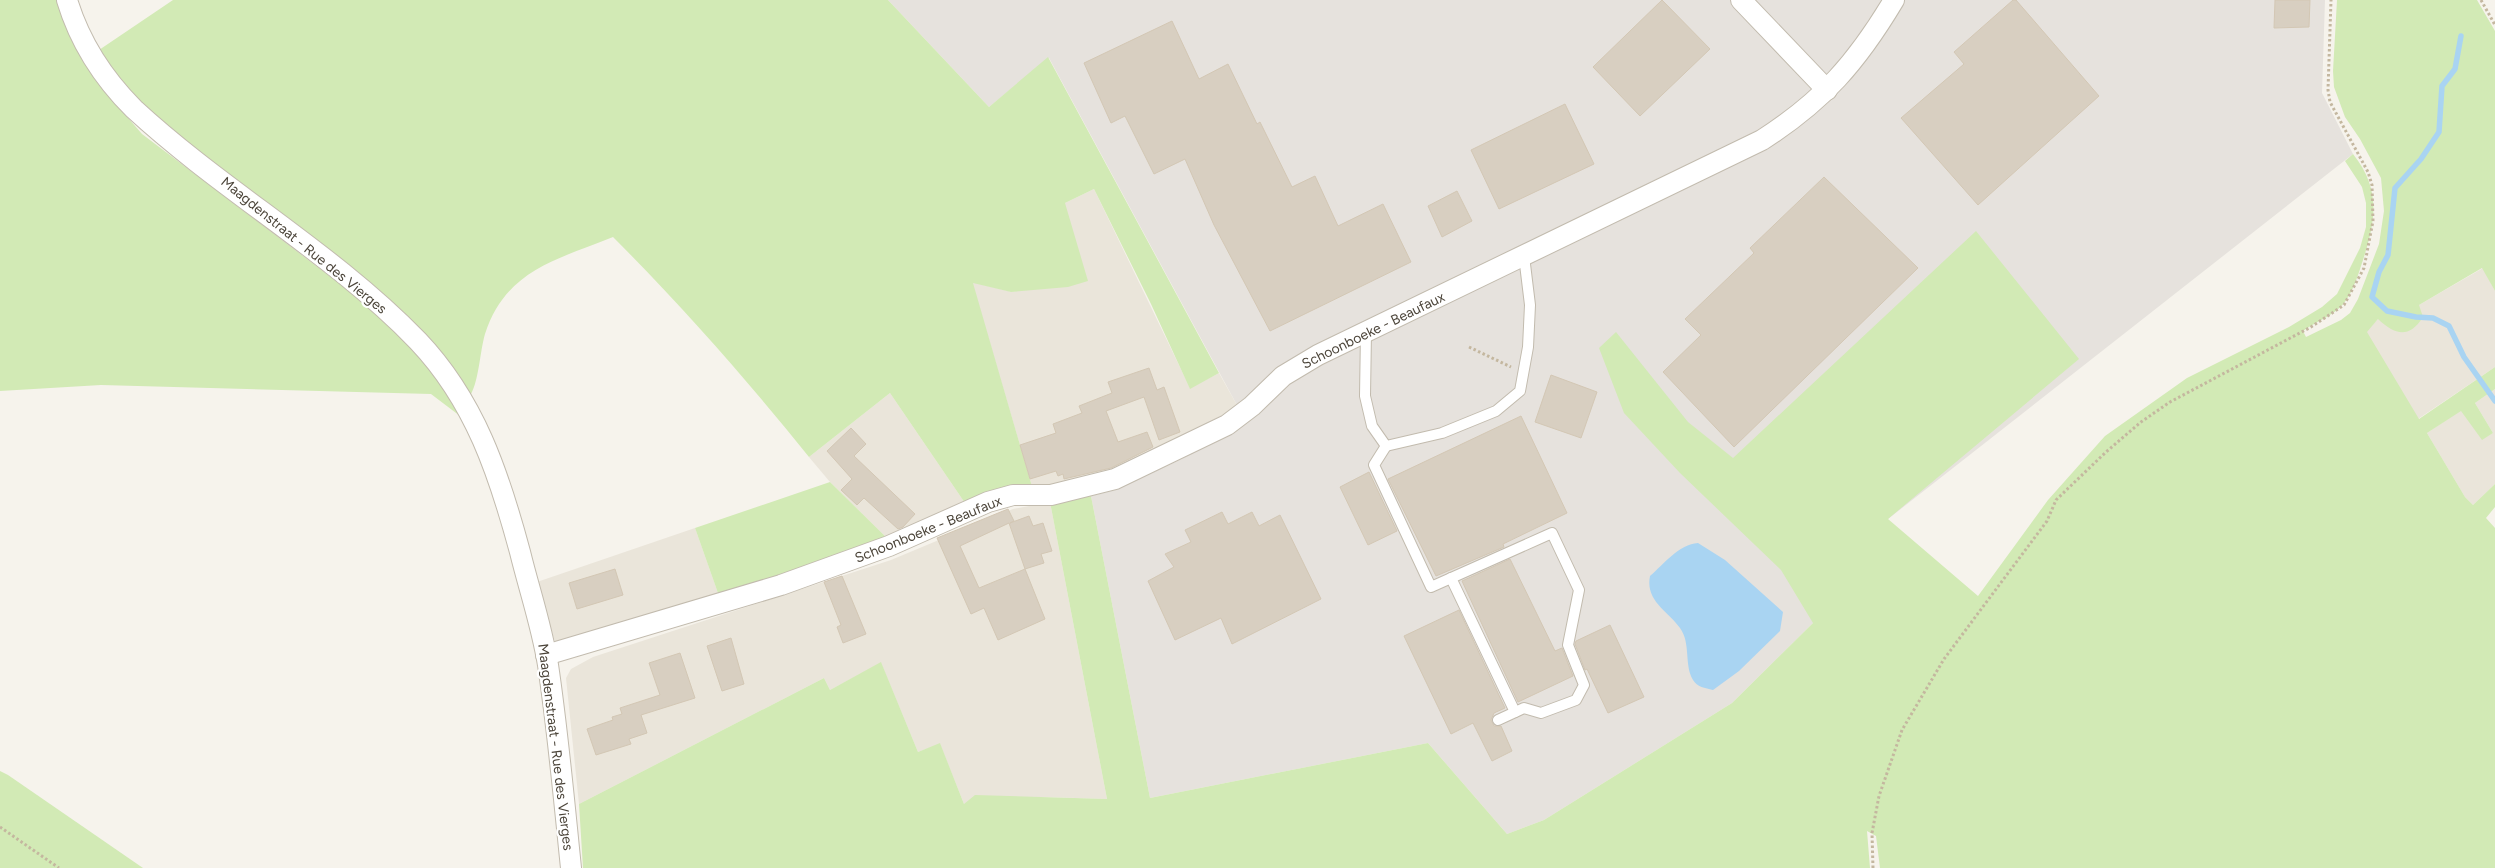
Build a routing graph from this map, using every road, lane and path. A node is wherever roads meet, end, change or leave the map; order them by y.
1 (67, 0) edge
2 (1741, 0) edge
3 (1894, 0) edge
4 (2330, 0) edge
5 (2481, 0) edge
6 (2495, 25) edge
7 (1827, 90) junction
8 (1524, 256) junction
9 (1366, 332) junction
10 (1469, 347) dead end
11 (1523, 373) junction
12 (1386, 446) junction
13 (1451, 578) junction
14 (546, 654) junction
15 (1515, 712) junction
16 (1498, 720) dead end
17 (0, 827) edge
18 (59, 868) edge
19 (571, 868) edge
20 (1873, 868) edge

1 - 14 street, Maagdenstraat - Rue des Vierges
2 - 7 street
3 - 7 street, Schoonboeke - Beaufaux
4 - 20 path
5 - 6 path
7 - 8 street, Schoonboeke - Beaufaux
8 - 9 street, Schoonboeke - Beaufaux
8 - 11 lane
9 - 12 lane
9 - 14 street, Schoonboeke - Beaufaux
10 - 11 path
11 - 12 lane
12 - 13 lane
13 - 15 lane
13 - 15 lane
14 - 19 street, Maagdenstraat - Rue des Vierges
15 - 16 lane
17 - 18 path

